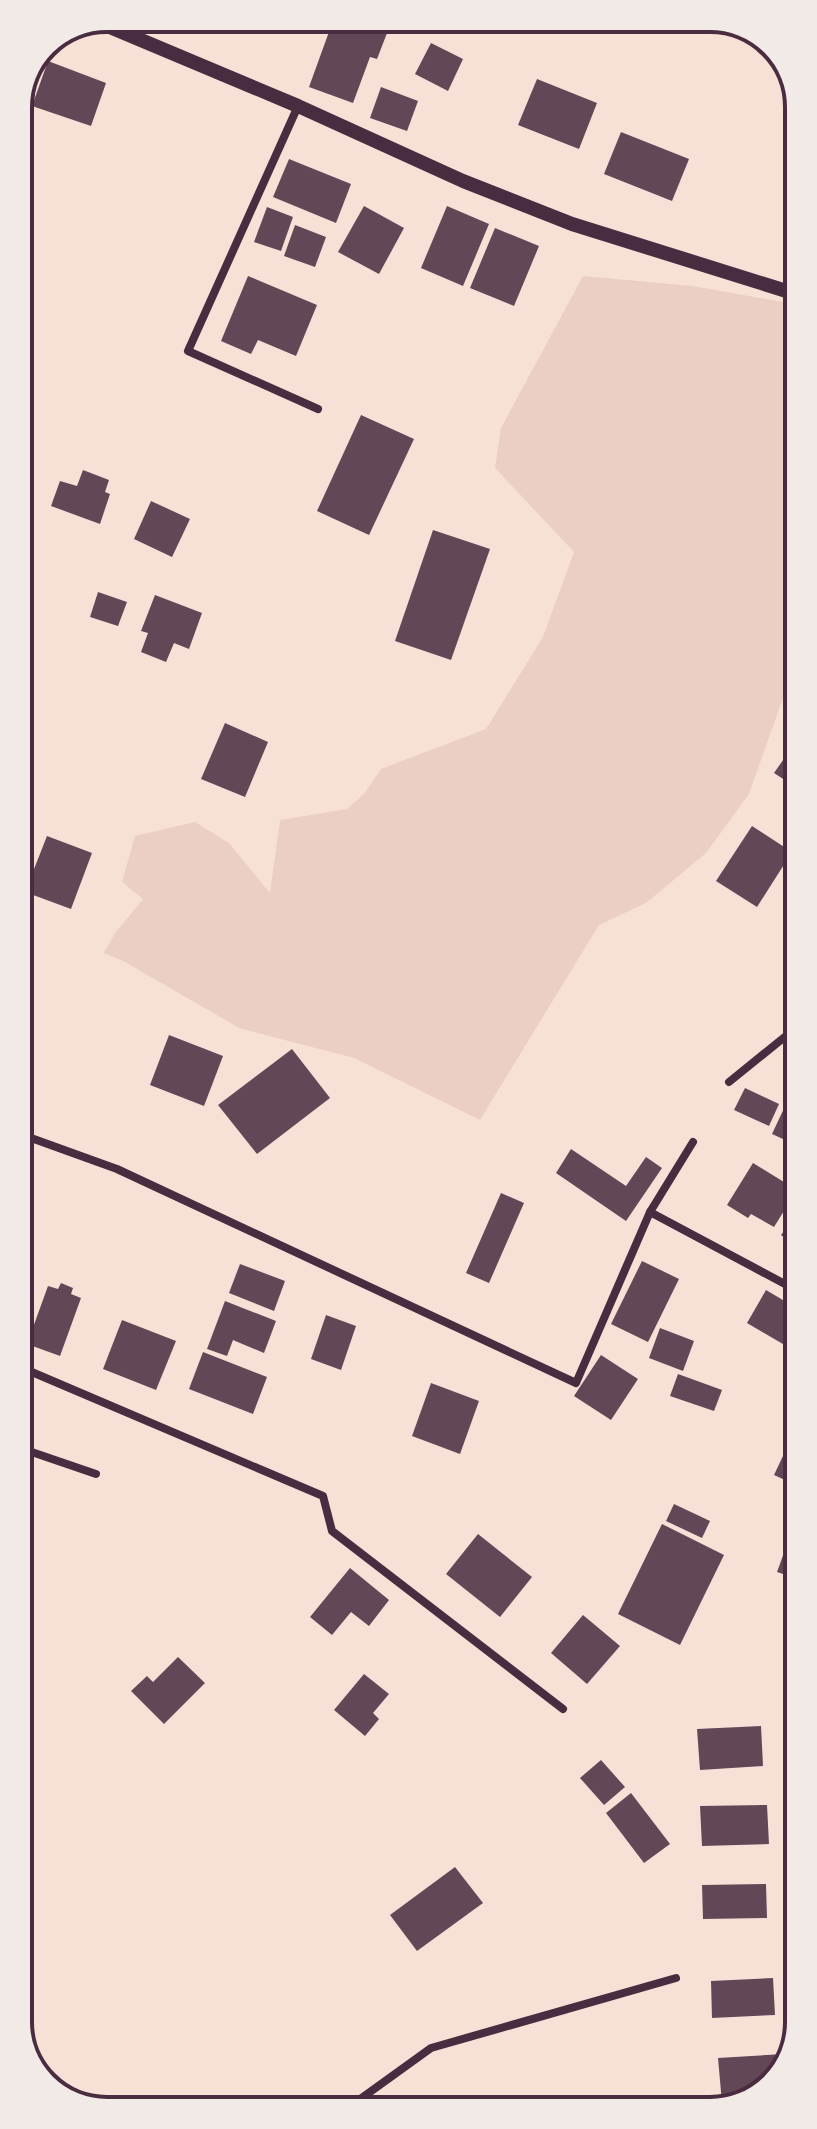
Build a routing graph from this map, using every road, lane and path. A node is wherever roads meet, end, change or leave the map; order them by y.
1 (122, 32) edge
2 (298, 106) junction
3 (785, 291) edge
4 (318, 409) dead end
5 (785, 1037) edge
6 (729, 1082) dead end
7 (32, 1138) edge
8 (693, 1142) dead end
9 (650, 1212) junction
10 (785, 1284) edge
11 (32, 1372) edge
12 (32, 1452) edge
13 (96, 1474) dead end
14 (563, 1709) dead end
15 (676, 1978) dead end
16 (363, 2097) edge

1 - 2 street
2 - 3 street
2 - 4 street
5 - 6 street
7 - 9 street
8 - 9 street
9 - 10 street
11 - 14 street
12 - 13 street
15 - 16 street

